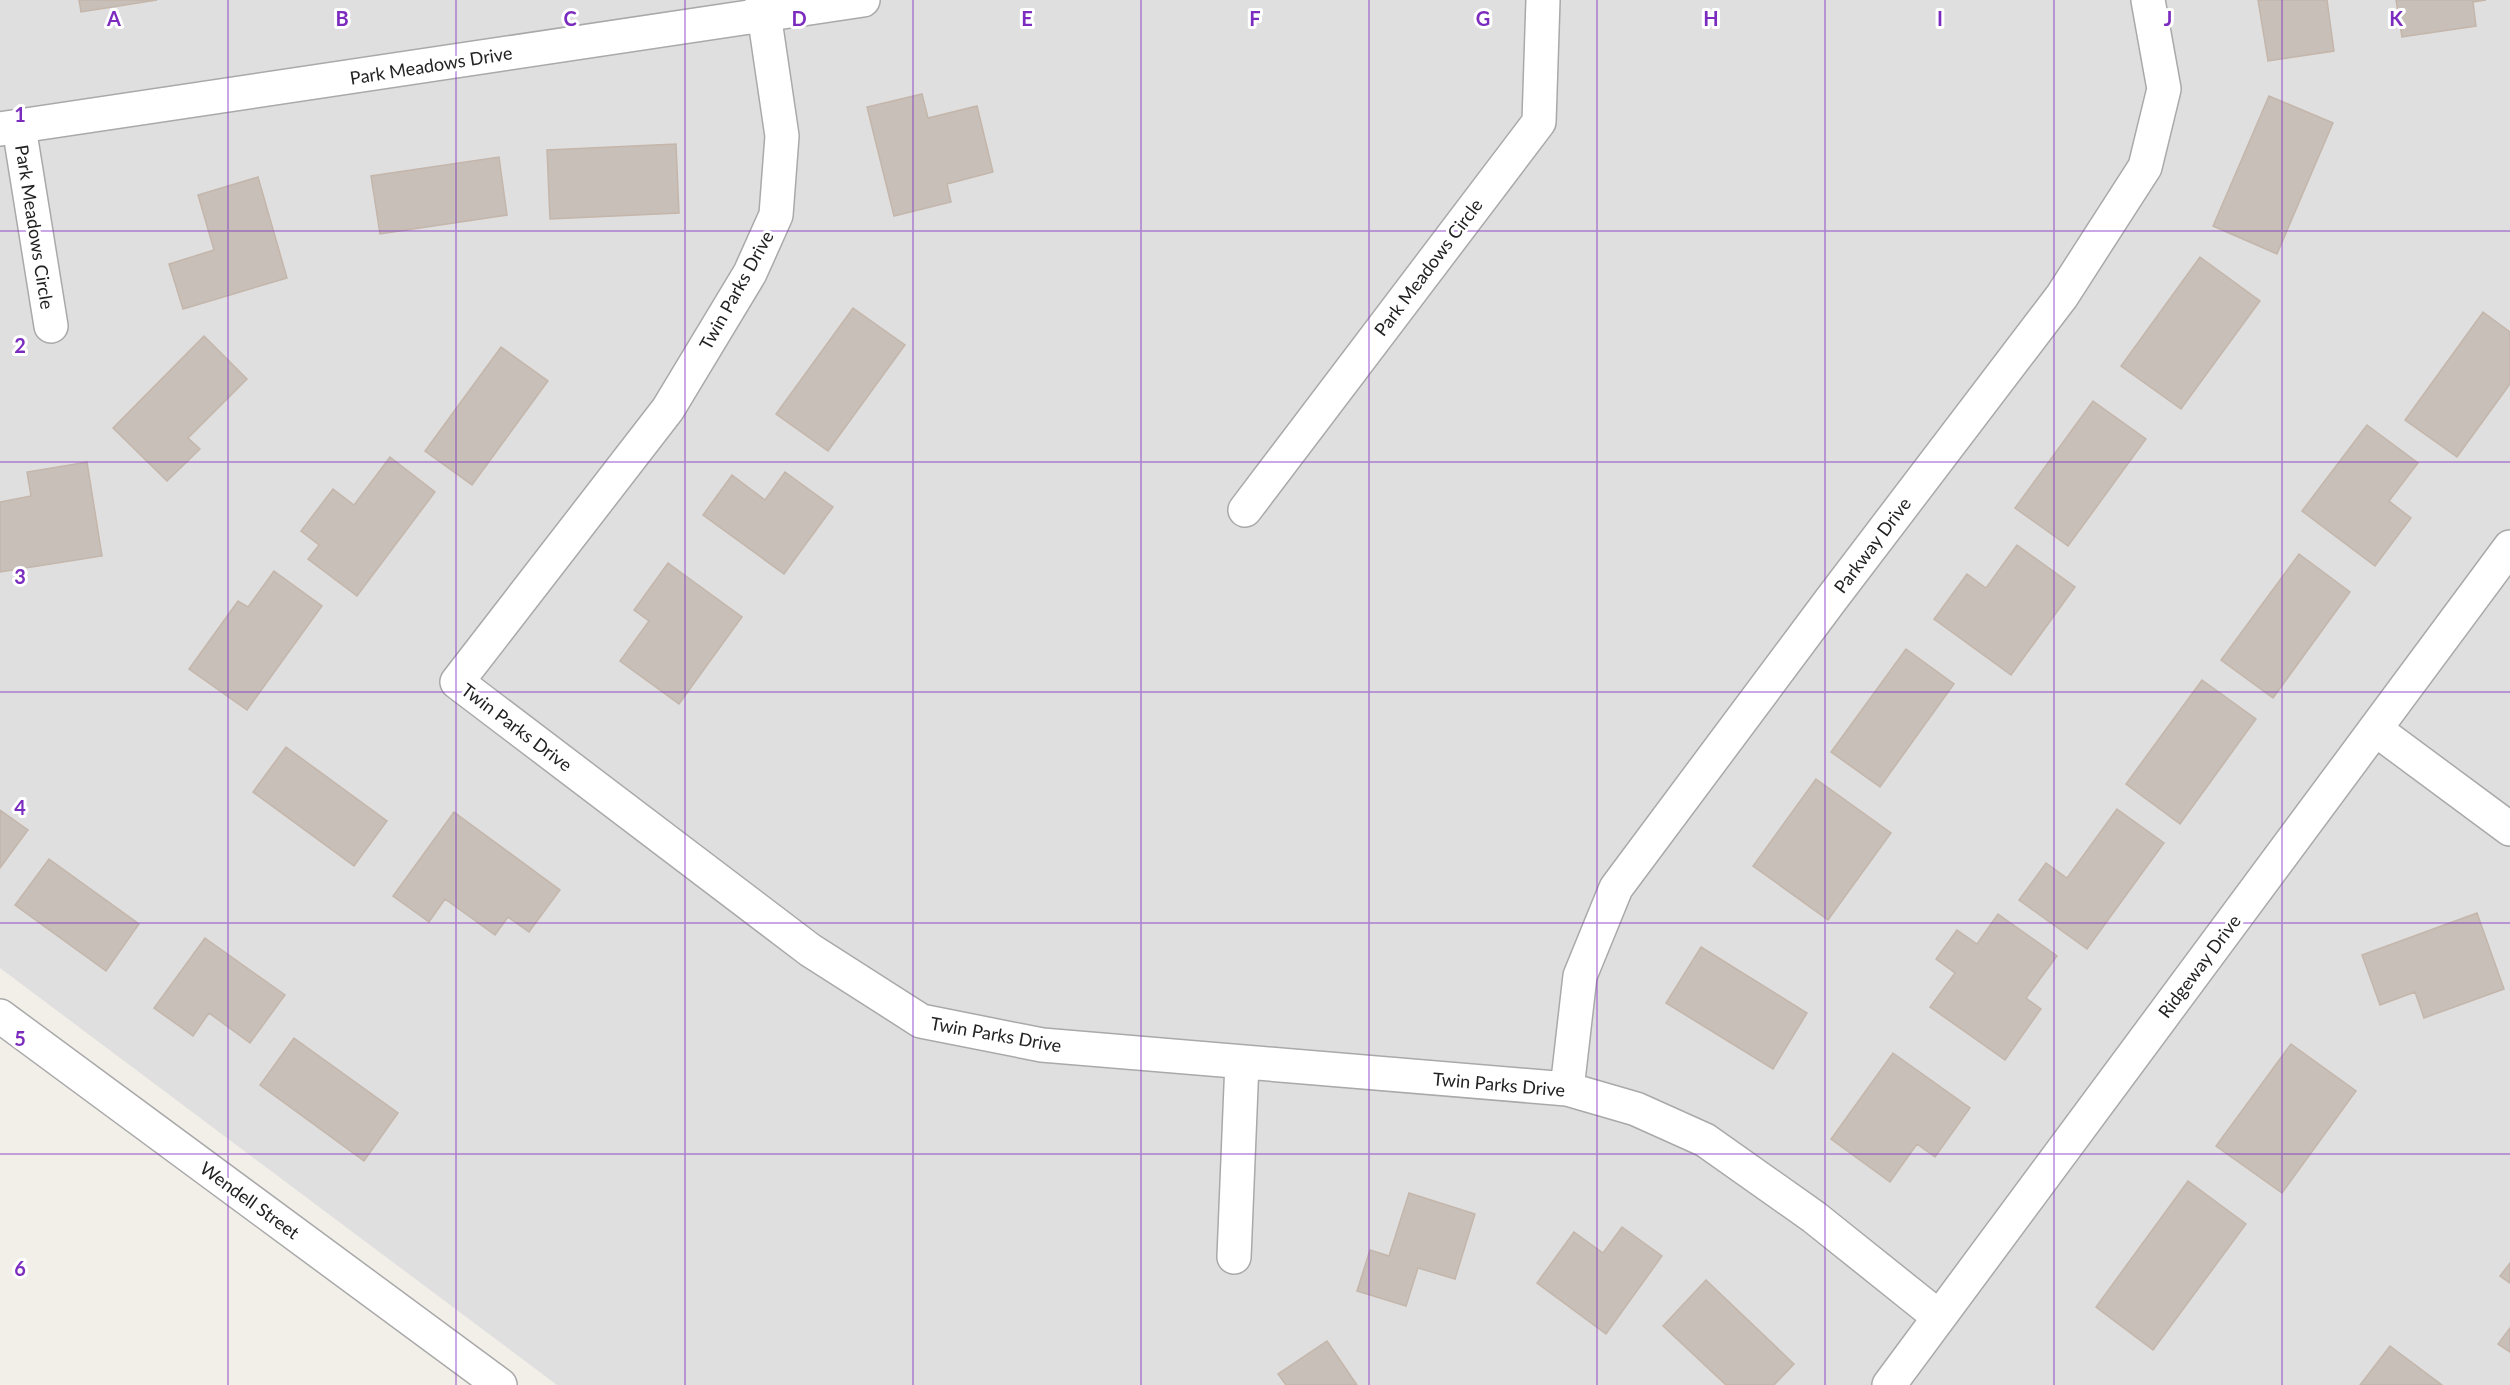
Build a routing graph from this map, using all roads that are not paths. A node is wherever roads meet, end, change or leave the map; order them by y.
1 (863, 0) edge
2 (1543, 0) edge
3 (2148, 0) edge
4 (763, 8) edge
5 (10, 128) edge
6 (51, 326) dead end
7 (1245, 510) dead end
8 (2510, 548) edge
9 (2375, 729) junction
10 (2510, 829) edge
11 (0, 1016) edge
12 (1242, 1062) junction
13 (1567, 1089) junction
14 (1234, 1257) dead end
15 (1939, 1317) junction
16 (500, 1385) edge
17 (1889, 1385) edge

1 - 4 street, Park Meadows Drive
2 - 7 street, Park Meadows Circle
3 - 13 street, Parkway Drive
4 - 5 street, Park Meadows Drive
4 - 12 street, Twin Parks Drive
5 - 6 street, Park Meadows Circle
8 - 9 street, Ridgeway Drive
9 - 10 street
9 - 15 street, Ridgeway Drive
11 - 16 street, Wendell Street
12 - 13 street, Twin Parks Drive
12 - 14 street
13 - 15 street, Twin Parks Drive
15 - 17 street, Ridgeway Drive

